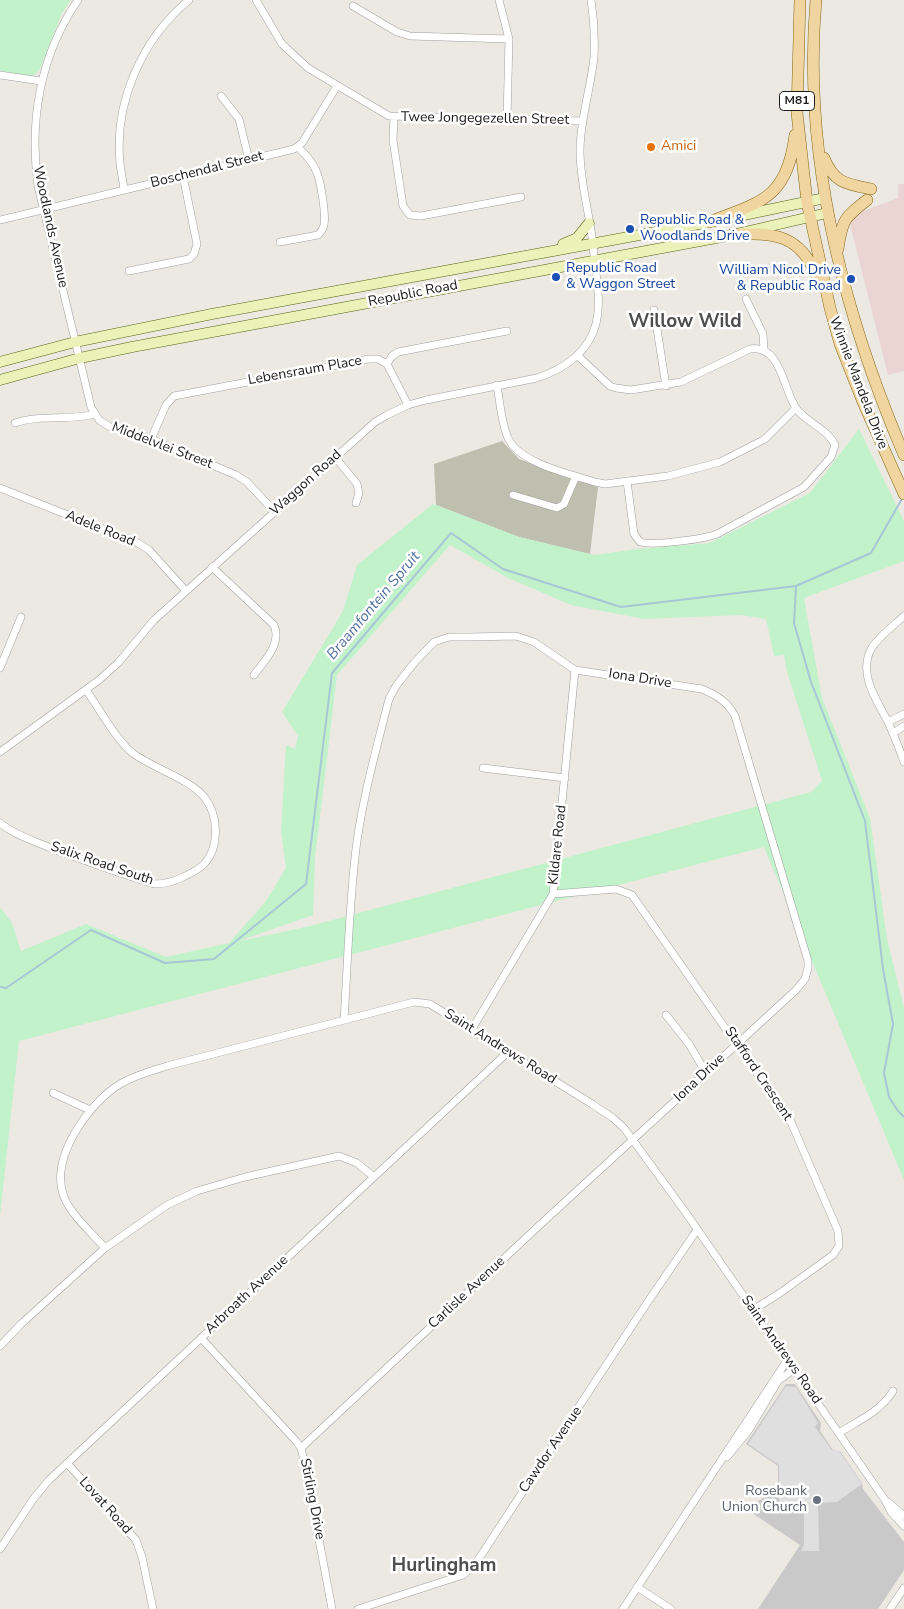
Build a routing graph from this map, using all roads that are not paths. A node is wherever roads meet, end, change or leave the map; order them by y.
1 (78, 0) edge
2 (189, 0) edge
3 (256, 0) edge
4 (499, 0) edge
5 (591, 0) edge
6 (800, 0) edge
7 (816, 0) edge
8 (353, 6) dead end
9 (509, 39) junction
10 (0, 76) edge
11 (41, 81) junction
12 (337, 86) junction
13 (221, 96) dead end
14 (797, 114) junction
15 (394, 117) junction
16 (507, 119) junction
17 (582, 121) junction
18 (817, 140) junction
19 (298, 147) junction
20 (249, 160) junction
21 (183, 176) junction
22 (871, 189) dead end
23 (124, 190) junction
24 (521, 197) dead end
25 (825, 198) junction
26 (868, 200) dead end
27 (807, 202) junction
28 (44, 209) junction
29 (827, 213) junction
30 (810, 218) junction
31 (0, 220) edge
32 (709, 222) junction
33 (589, 223) junction
34 (732, 234) junction
35 (280, 242) dead end
36 (593, 243) junction
37 (531, 254) junction
38 (836, 259) junction
39 (594, 260) junction
40 (129, 271) dead end
41 (746, 298) dead end
42 (830, 308) junction
43 (654, 310) dead end
44 (507, 331) dead end
45 (75, 342) junction
46 (764, 350) junction
47 (578, 356) junction
48 (80, 358) junction
49 (0, 362) edge
50 (387, 364) junction
51 (0, 380) edge
52 (497, 385) junction
53 (666, 386) junction
54 (408, 405) junction
55 (796, 408) junction
56 (95, 414) junction
57 (14, 423) dead end
58 (151, 439) junction
59 (903, 452) edge
60 (335, 457) junction
61 (576, 476) junction
62 (628, 482) junction
63 (0, 488) edge
64 (904, 494) edge
65 (513, 495) dead end
66 (356, 504) dead end
67 (275, 512) junction
68 (212, 567) junction
69 (186, 591) junction
70 (904, 616) edge
71 (21, 617) dead end
72 (0, 668) edge
73 (574, 670) junction
74 (254, 675) dead end
75 (86, 690) junction
76 (904, 714) edge
77 (888, 722) junction
78 (904, 726) edge
79 (892, 733) junction
80 (0, 752) edge
81 (904, 762) edge
82 (483, 768) dead end
83 (565, 778) junction
84 (0, 823) edge
85 (552, 894) junction
86 (666, 1015) dead end
87 (344, 1020) junction
88 (472, 1029) junction
89 (737, 1044) junction
90 (508, 1052) junction
91 (706, 1073) junction
92 (53, 1093) dead end
93 (90, 1110) junction
94 (633, 1139) junction
95 (374, 1177) junction
96 (697, 1230) junction
97 (105, 1248) junction
98 (753, 1310) junction
99 (201, 1338) junction
100 (0, 1346) edge
101 (788, 1360) junction
102 (794, 1369) junction
103 (893, 1391) dead end
104 (754, 1415) junction
105 (839, 1433) junction
106 (301, 1448) junction
107 (67, 1464) junction
108 (886, 1500) junction
109 (904, 1516) edge
110 (904, 1526) edge
111 (0, 1550) edge
112 (638, 1587) junction
113 (904, 1588) edge
114 (152, 1609) edge
115 (332, 1609) edge
116 (358, 1609) edge
117 (623, 1609) edge
118 (671, 1609) edge
119 (890, 1609) edge

1 - 11 street, Woodlands Avenue
2 - 23 street
3 - 12 street, Twee Jongegezellen Street
4 - 9 street
5 - 17 street
6 - 14 main road, Winnie Mandela Drive / M81
7 - 18 main road, Winnie Mandela Drive / M81
8 - 9 street
9 - 16 street
10 - 11 street
11 - 28 street, Woodlands Avenue
12 - 15 street, Twee Jongegezellen Street
12 - 19 street
13 - 20 street
14 - 27 main road, Winnie Mandela Drive / M81
14 - 32 main road
15 - 16 street, Twee Jongegezellen Street
15 - 24 street
16 - 17 street, Twee Jongegezellen Street
17 - 33 street
18 - 22 main road
18 - 25 main road, Winnie Mandela Drive / M81
19 - 20 street, Boschendal Street
19 - 35 street
20 - 21 street, Boschendal Street
21 - 23 street, Boschendal Street
21 - 40 street
23 - 28 street, Boschendal Street
25 - 27 main road, Republic Road
25 - 29 main road, Winnie Mandela Drive / M81
26 - 38 main road
27 - 30 main road, Winnie Mandela Drive / M81
27 - 32 main road, Republic Road
28 - 31 street, Boschendal Street
28 - 45 street, Woodlands Avenue
29 - 30 main road, Republic Road
29 - 38 main road, Winnie Mandela Drive / M81
30 - 34 main road, Republic Road
30 - 42 main road, Winnie Mandela Drive / M81
32 - 36 main road, Republic Road
33 - 36 street
33 - 37 main road
34 - 39 main road, Republic Road
34 - 42 main road
36 - 37 main road, Republic Road
36 - 39 street, Waggon Road
37 - 45 main road, Republic Road
38 - 59 main road, Winnie Mandela Drive / M81
39 - 47 street, Waggon Road
39 - 48 main road, Republic Road
41 - 46 street
42 - 64 main road, Winnie Mandela Drive / M81
43 - 53 street
44 - 50 street
45 - 48 street, Woodlands Avenue
45 - 49 main road, Republic Road
46 - 53 street
46 - 55 street
47 - 52 street, Waggon Road
47 - 53 street
48 - 51 main road, Republic Road
48 - 56 street
50 - 54 street
50 - 58 street, Lebensraum Place
52 - 54 street, Waggon Road
52 - 61 street
54 - 60 street, Waggon Road
55 - 62 street
55 - 62 street
56 - 57 street
56 - 58 street, Middelvlei Street
58 - 67 street, Middelvlei Street
60 - 66 street
60 - 67 street, Waggon Road
61 - 62 street
61 - 65 street
63 - 69 street, Adele Road
67 - 68 street, Waggon Road
68 - 69 street, Waggon Road
68 - 74 street
69 - 75 street, Waggon Road
70 - 77 street
71 - 72 street
73 - 83 street, Kildare Road
73 - 87 street, Iona Drive
73 - 89 street, Iona Drive
75 - 80 street, Waggon Road
75 - 84 street, Salix Road South
76 - 77 street
77 - 79 street
78 - 79 street
79 - 81 street
82 - 83 street
83 - 85 street, Kildare Road
85 - 88 street, Kildare Road
85 - 89 street, Stafford Crescent
86 - 91 street
87 - 88 street, Saint Andrews Road
87 - 93 street, Saint Andrews Road
88 - 90 street, Saint Andrews Road
89 - 91 street, Iona Drive
89 - 98 street, Stafford Crescent
90 - 94 street, Saint Andrews Road
90 - 95 street, Arbroath Avenue
91 - 94 street, Iona Drive
92 - 93 street
93 - 97 street, Saint Andrews Road
94 - 96 street, Saint Andrews Road
94 - 106 street, Carlisle Avenue
95 - 97 street
95 - 99 street, Arbroath Avenue
96 - 98 street, Saint Andrews Road
96 - 116 street, Cawdor Avenue
97 - 100 street
98 - 101 street, Saint Andrews Road
99 - 106 street, Stirling Drive
99 - 107 street, Arbroath Avenue
101 - 102 street, Saint Andrews Road
101 - 104 street
102 - 104 street
102 - 105 street, Saint Andrews Road
103 - 105 street
104 - 112 street
105 - 108 street, Saint Andrews Road
106 - 115 street, Stirling Drive
107 - 111 street, Arbroath Avenue
107 - 114 street, Lovat Road
108 - 109 street, Saint Andrews Road
108 - 110 street, Saint Andrews Road
112 - 117 street
112 - 118 street
113 - 119 street

